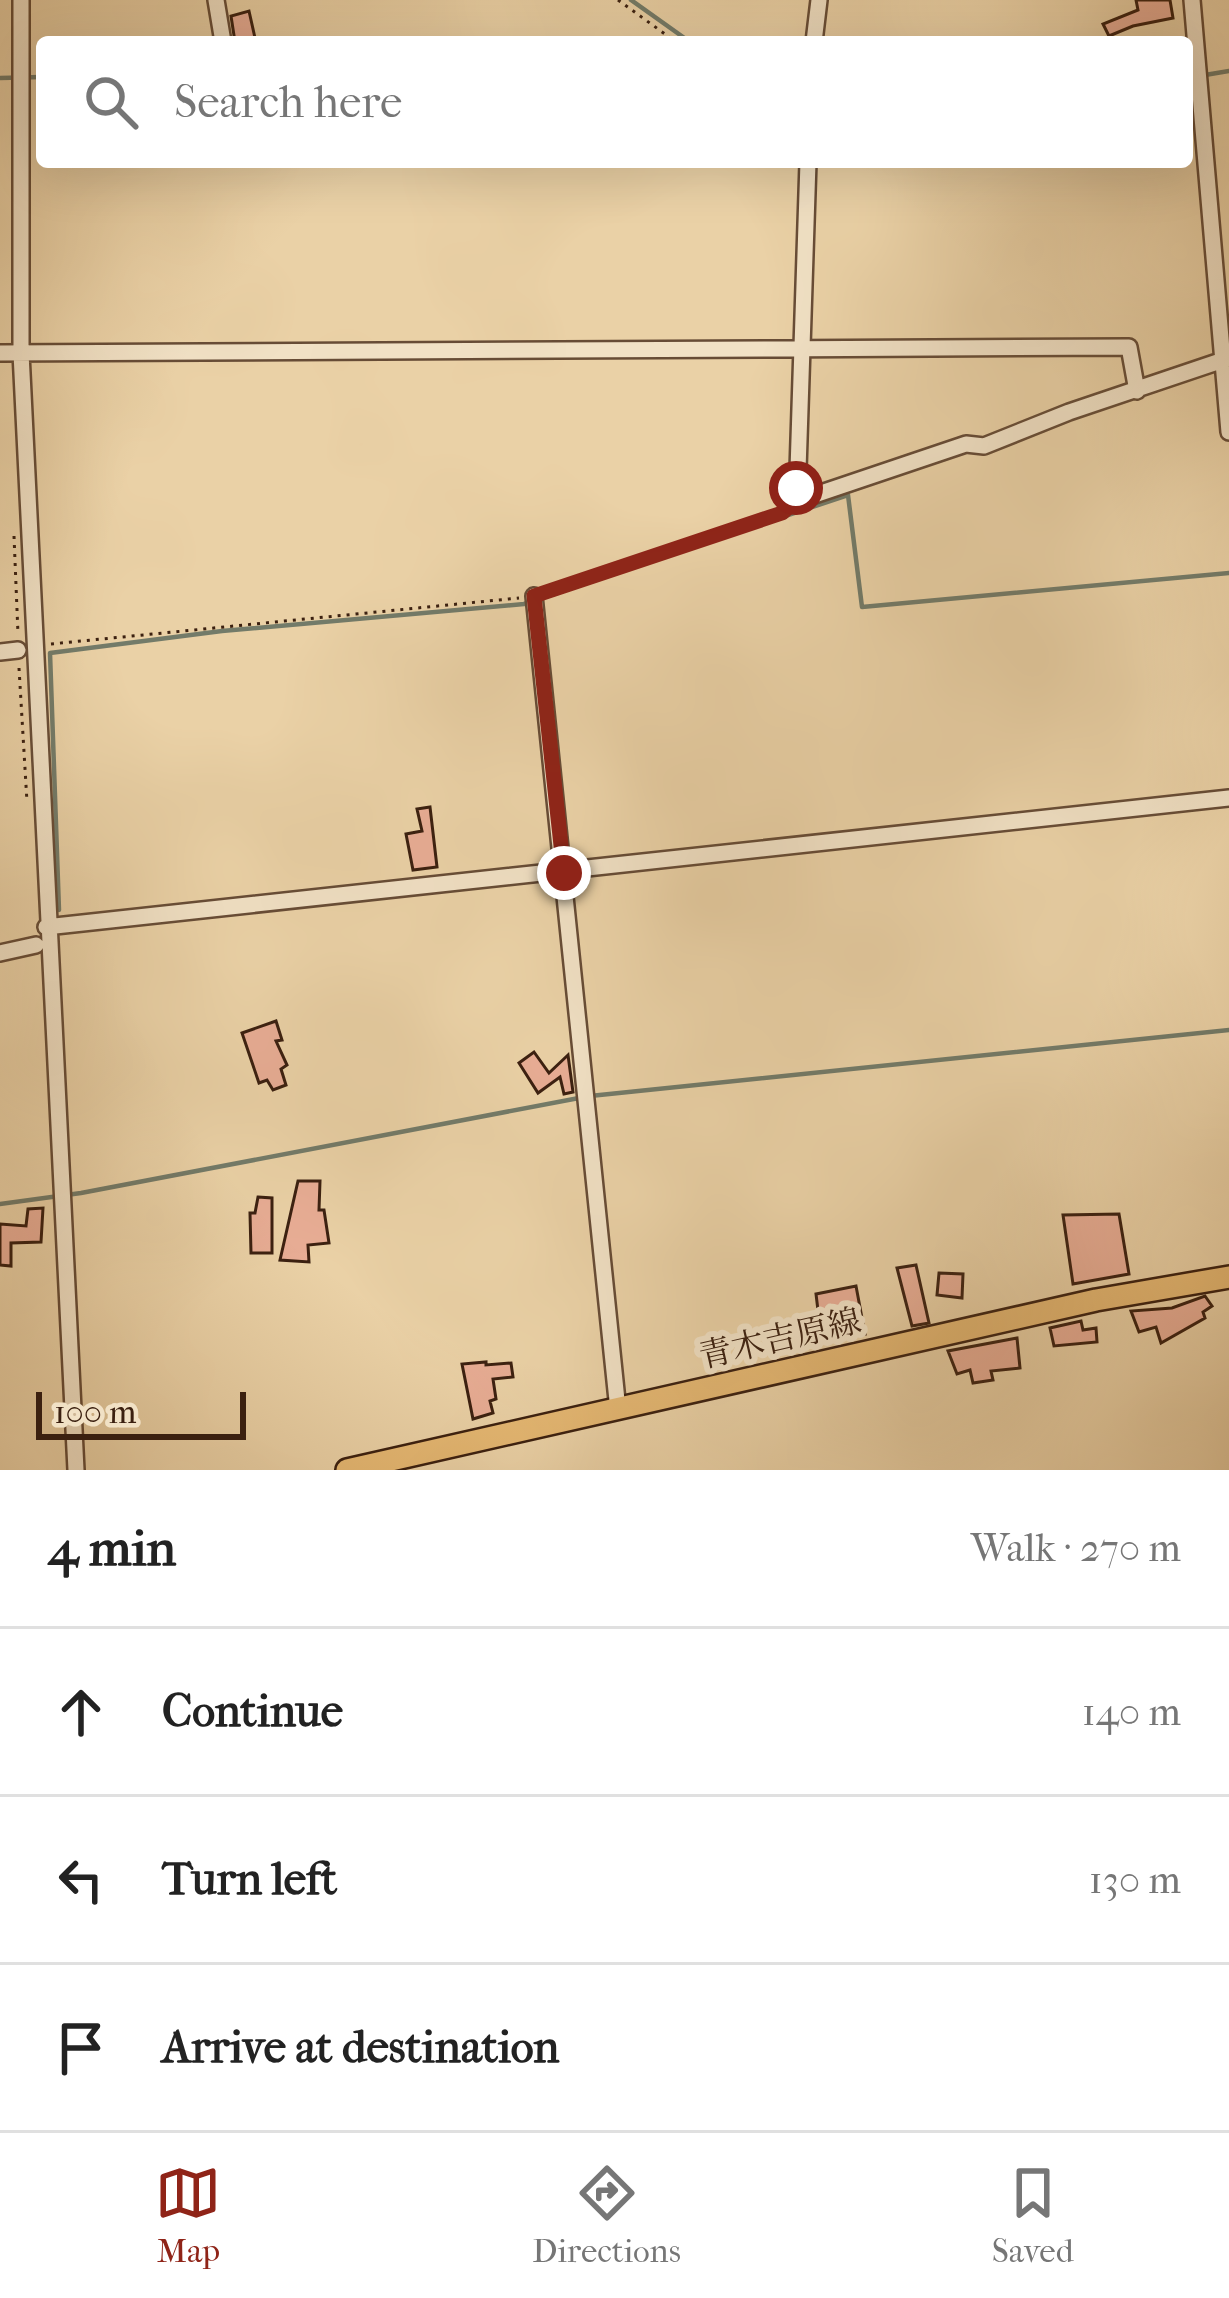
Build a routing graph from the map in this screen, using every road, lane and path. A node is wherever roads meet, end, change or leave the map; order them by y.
1 (20, 0) edge
2 (216, 0) edge
3 (618, 0) edge
4 (819, 0) edge
5 (1192, 0) edge
6 (222, 36) edge
7 (668, 36) edge
8 (815, 36) edge
9 (808, 168) edge
10 (800, 348) junction
11 (21, 352) junction
12 (0, 353) edge
13 (1225, 359) edge
14 (1137, 391) junction
15 (1229, 432) edge
16 (797, 500) junction
17 (534, 596) junction
18 (25, 648) junction
19 (0, 652) edge
20 (1229, 798) edge
21 (564, 873) junction
22 (46, 927) junction
23 (36, 945) dead end
24 (0, 953) edge
25 (1229, 1276) edge
26 (618, 1410) junction
27 (76, 1470) edge
28 (347, 1470) edge

1 - 11 street
2 - 6 street
3 - 7 path
4 - 8 street
5 - 13 street
9 - 10 street
10 - 11 street
10 - 14 street
10 - 16 street
11 - 12 street
11 - 18 street
13 - 14 street
13 - 15 street
14 - 16 street
16 - 17 path
17 - 18 path
17 - 21 street
18 - 19 street
18 - 22 street
20 - 21 street
21 - 22 street
21 - 26 street
22 - 27 street
23 - 24 street
25 - 26 main road, 青木吉原線
26 - 28 main road, 青木吉原線

